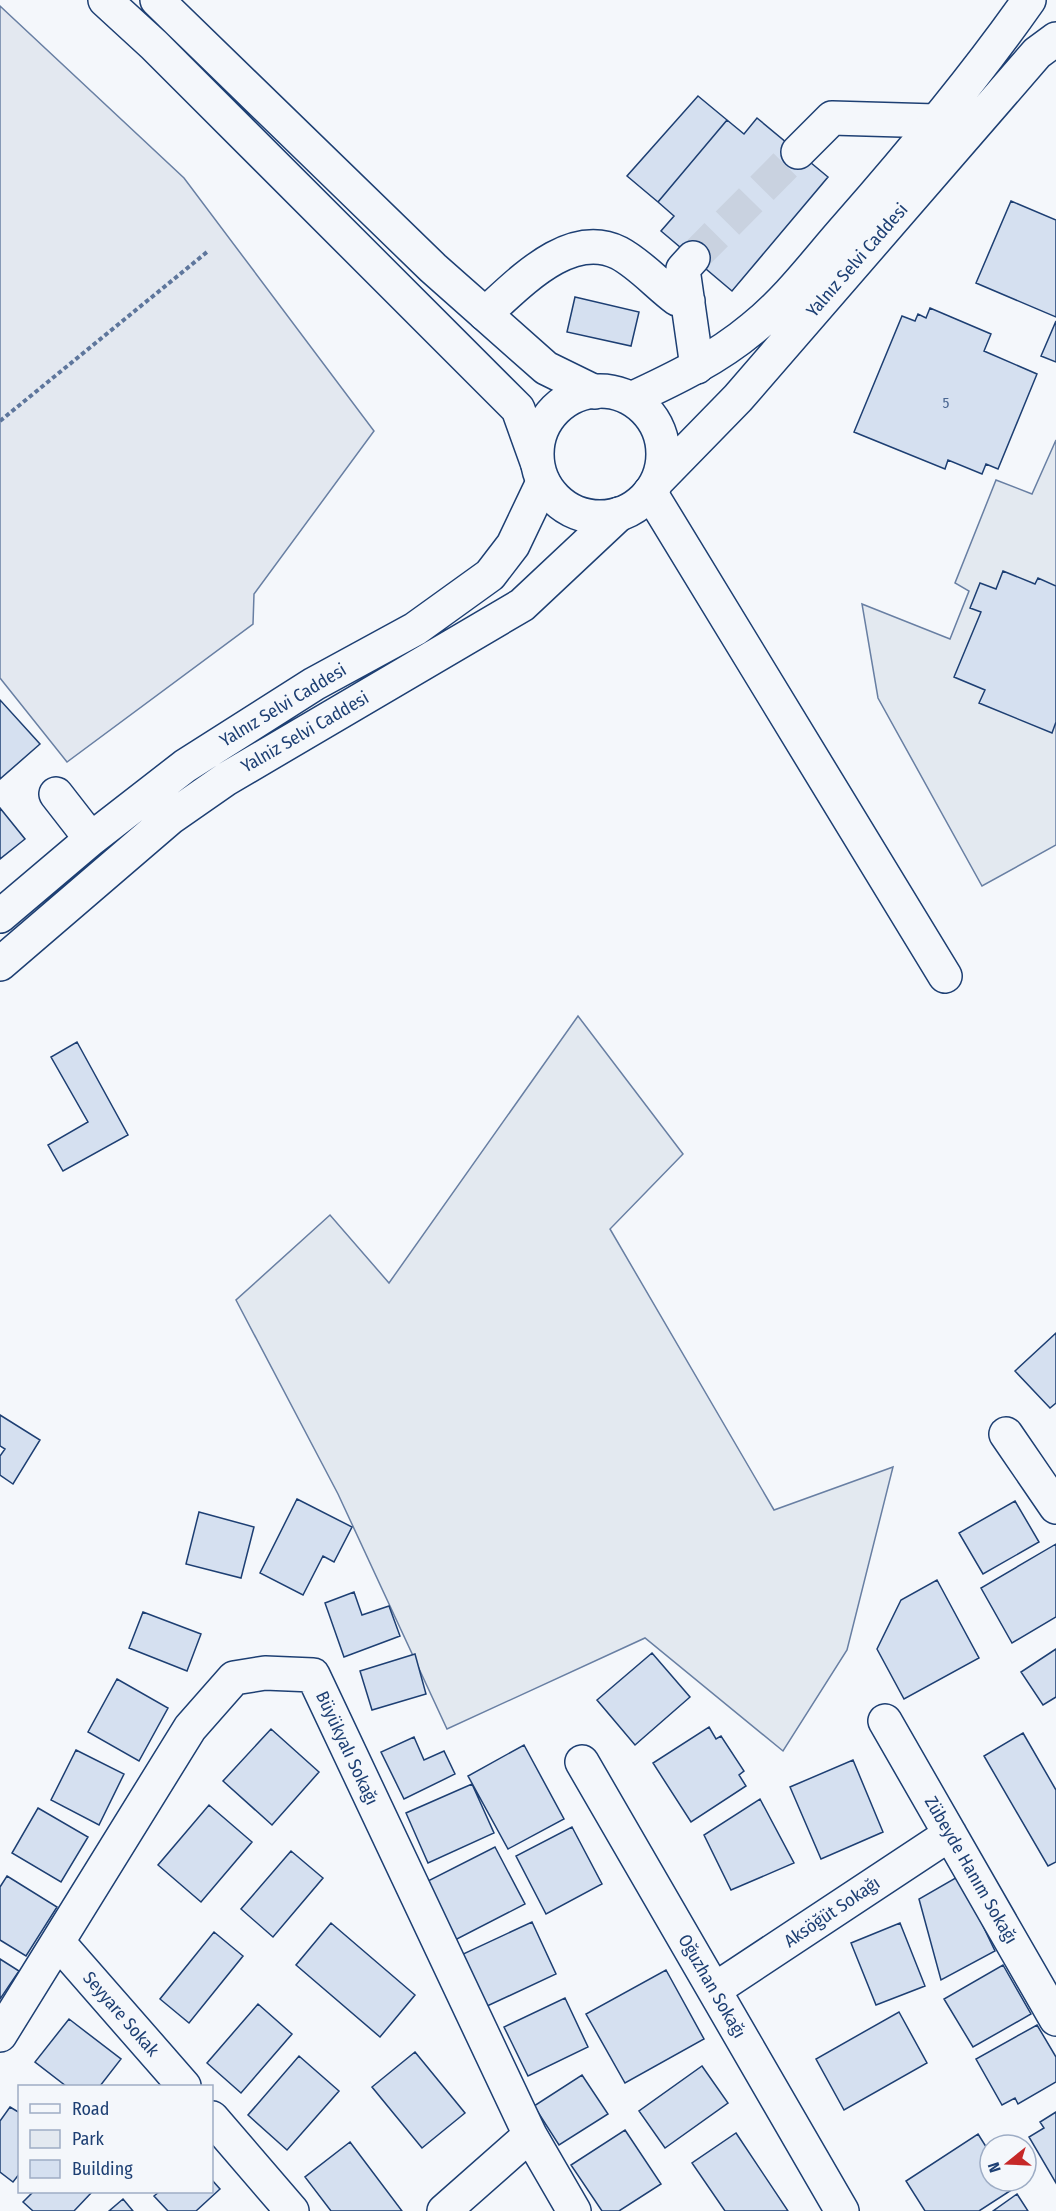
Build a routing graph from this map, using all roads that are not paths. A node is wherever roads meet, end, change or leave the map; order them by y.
1 (105, 0) edge
2 (157, 0) edge
3 (1029, 0) edge
4 (1056, 39) edge
5 (936, 121) junction
6 (798, 152) tunnel mouth
7 (693, 258) tunnel mouth
8 (688, 301) junction
9 (485, 314) junction
10 (697, 367) junction
11 (595, 392) junction
12 (631, 399) junction
13 (540, 472) junction
14 (654, 487) junction
15 (619, 514) junction
16 (56, 794) dead end
17 (91, 839) junction
18 (0, 916) edge
19 (0, 964) edge
20 (945, 976) dead end
21 (1006, 1434) dead end
22 (1056, 1507) edge
23 (885, 1721) dead end
24 (582, 1762) dead end
25 (950, 1834) junction
26 (58, 1942) junction
27 (714, 1990) junction
28 (1056, 2019) edge
29 (0, 2035) edge
30 (183, 2085) edge
31 (213, 2119) edge
32 (530, 2135) junction
33 (292, 2211) edge
34 (444, 2211) edge
35 (574, 2211) edge
36 (842, 2211) edge

1 - 13 main road
2 - 9 main road
3 - 5 main road, Yalnız Selvi Caddesi
4 - 14 main road, Yalnız Selvi Caddesi
5 - 6 main road
5 - 10 main road, Yalnız Selvi Caddesi
7 - 8 main road
8 - 9 main road
8 - 10 main road
9 - 11 main road
10 - 12 main road, Yalnız Selvi Caddesi
11 - 12 main road, Yalnız Selvi Caddesi
11 - 13 main road, Yalnız Selvi Caddesi
12 - 14 main road
13 - 15 main road, Yalnız Selvi Caddesi
13 - 17 main road, Yalnız Selvi Caddesi
14 - 15 main road, Yalnız Selvi Caddesi
14 - 20 main road
15 - 19 main road, Yalniz Selvi Caddesi
16 - 17 main road
17 - 18 main road, Yalnız Selvi Caddesi
21 - 22 main road
23 - 25 main road, Zübeyde Hanım Sokağı
24 - 27 main road, Oğuzhan Sokağı
25 - 27 main road, Aksöğüt Sokağı
25 - 28 main road, Zübeyde Hanım Sokağı
26 - 29 main road, Büyükyalı Sokağı
26 - 30 main road, Seyyare Sokak
26 - 32 main road, Büyükyalı Sokağı
27 - 36 main road, Oğuzhan Sokağı
31 - 33 main road
32 - 34 main road
32 - 35 main road, Büyükyalı Sokağı

